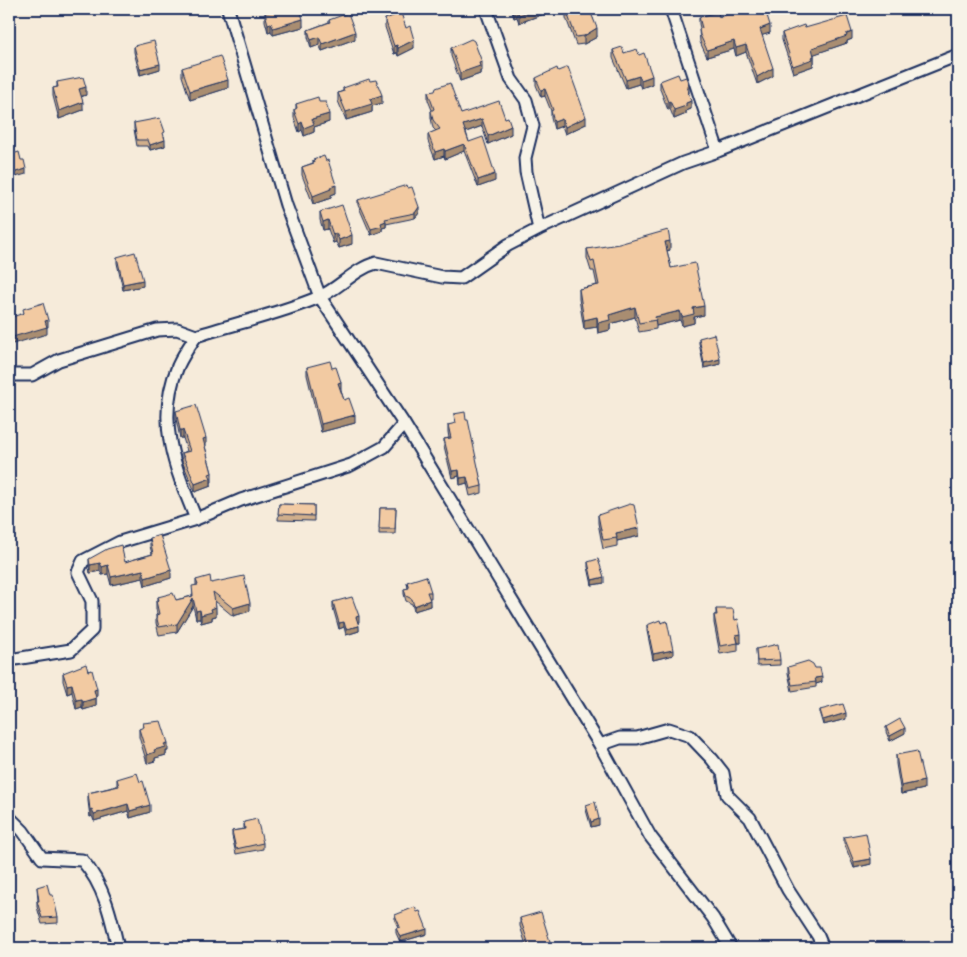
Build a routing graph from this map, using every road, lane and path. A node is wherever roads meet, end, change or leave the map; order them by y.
1 (228, 9) edge
2 (486, 9) edge
3 (671, 9) edge
4 (958, 55) edge
5 (718, 151) junction
6 (540, 229) junction
7 (320, 297) junction
8 (196, 336) junction
9 (9, 375) edge
10 (404, 424) junction
11 (196, 519) junction
12 (9, 660) edge
13 (600, 745) junction
14 (9, 817) edge
15 (118, 948) edge
16 (732, 948) edge
17 (823, 948) edge

1 - 7 street
2 - 6 street
3 - 5 street
4 - 5 street
5 - 6 street
6 - 7 street
7 - 8 street
7 - 10 street
8 - 9 street
8 - 11 street
10 - 11 street
10 - 13 street
11 - 12 street
13 - 16 street
13 - 17 street
14 - 15 street

